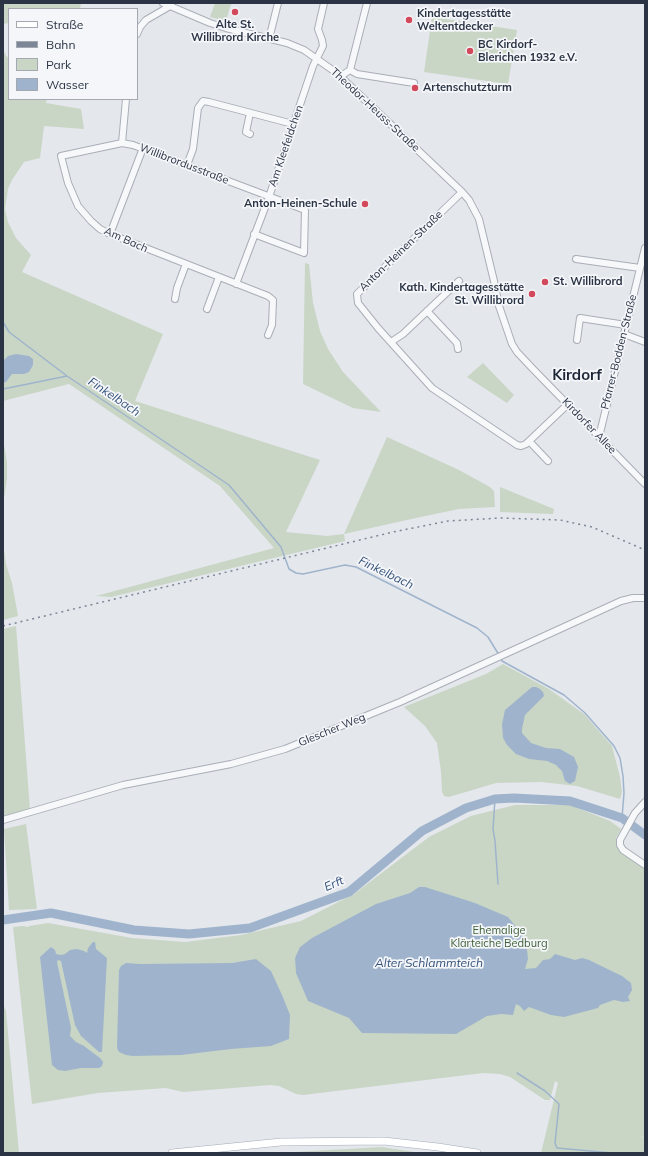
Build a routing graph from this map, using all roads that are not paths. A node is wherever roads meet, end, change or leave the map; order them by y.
1 (163, 3) edge
2 (278, 3) edge
3 (324, 3) edge
4 (367, 3) edge
5 (171, 5) edge
6 (138, 32) edge
7 (269, 39) junction
8 (317, 58) junction
9 (350, 70) junction
10 (341, 76) junction
11 (414, 83) dead end
12 (126, 100) edge
13 (250, 113) junction
14 (293, 124) junction
15 (246, 132) dead end
16 (122, 143) junction
17 (143, 148) junction
18 (61, 156) joint
19 (187, 165) junction
20 (462, 192) junction
21 (269, 197) junction
22 (110, 234) junction
23 (254, 234) junction
24 (645, 248) edge
25 (576, 259) dead end
26 (186, 264) junction
27 (640, 268) junction
28 (219, 277) junction
29 (459, 281) dead end
30 (236, 284) junction
31 (175, 299) dead end
32 (499, 306) joint
33 (207, 309) dead end
34 (427, 311) junction
35 (626, 325) junction
36 (268, 334) dead end
37 (624, 334) junction
38 (577, 340) dead end
39 (391, 342) junction
40 (645, 342) edge
41 (458, 349) dead end
42 (567, 404) junction
43 (599, 437) junction
44 (529, 441) junction
45 (548, 461) dead end
46 (645, 484) edge
47 (645, 598) edge
48 (645, 802) edge
49 (3, 820) edge
50 (645, 865) edge
51 (172, 1153) edge
52 (477, 1153) edge

1 - 5 street, Theodor-Heuss-Straße
2 - 7 street
3 - 8 street, Am Kleefeldchen
4 - 9 street
5 - 6 street
5 - 7 street, Theodor-Heuss-Straße
7 - 8 street, Theodor-Heuss-Straße
8 - 10 street, Theodor-Heuss-Straße
8 - 14 street, Am Kleefeldchen
9 - 10 street
9 - 11 street
10 - 20 street, Theodor-Heuss-Straße
12 - 16 street
13 - 14 street
13 - 15 street
13 - 19 street
14 - 21 street, Am Kleefeldchen
16 - 17 street, Willibrordusstraße
16 - 18 street, Willibrordusstraße
17 - 19 street, Willibrordusstraße
17 - 22 street
18 - 22 street, Am Bach
19 - 21 street, Willibrordusstraße
20 - 32 street, Theodor-Heuss-Straße
20 - 39 street, Anton-Heinen-Straße
21 - 23 street, Am Kleefeldchen
21 - 23 street, Willibrordusstraße
22 - 26 street, Am Bach
23 - 30 street, Am Kleefeldchen
24 - 27 street, Pfarrer-Bodden-Straße
25 - 27 street
26 - 28 street, Am Bach
26 - 31 street
27 - 35 street, Pfarrer-Bodden-Straße
28 - 30 street, Am Bach
28 - 33 street
29 - 34 street
30 - 36 street, Am Bach
32 - 42 street, Kirdorfer Allee
34 - 39 street
34 - 41 street
35 - 37 street, Pfarrer-Bodden-Straße
35 - 38 street
37 - 40 street
37 - 43 street, Pfarrer-Bodden-Straße
39 - 44 street, Anton-Heinen-Straße
42 - 43 street, Kirdorfer Allee
42 - 44 street
43 - 46 street, Kirdorfer Allee
44 - 45 street
47 - 49 street, Glescher Weg
48 - 50 street
51 - 52 main road

